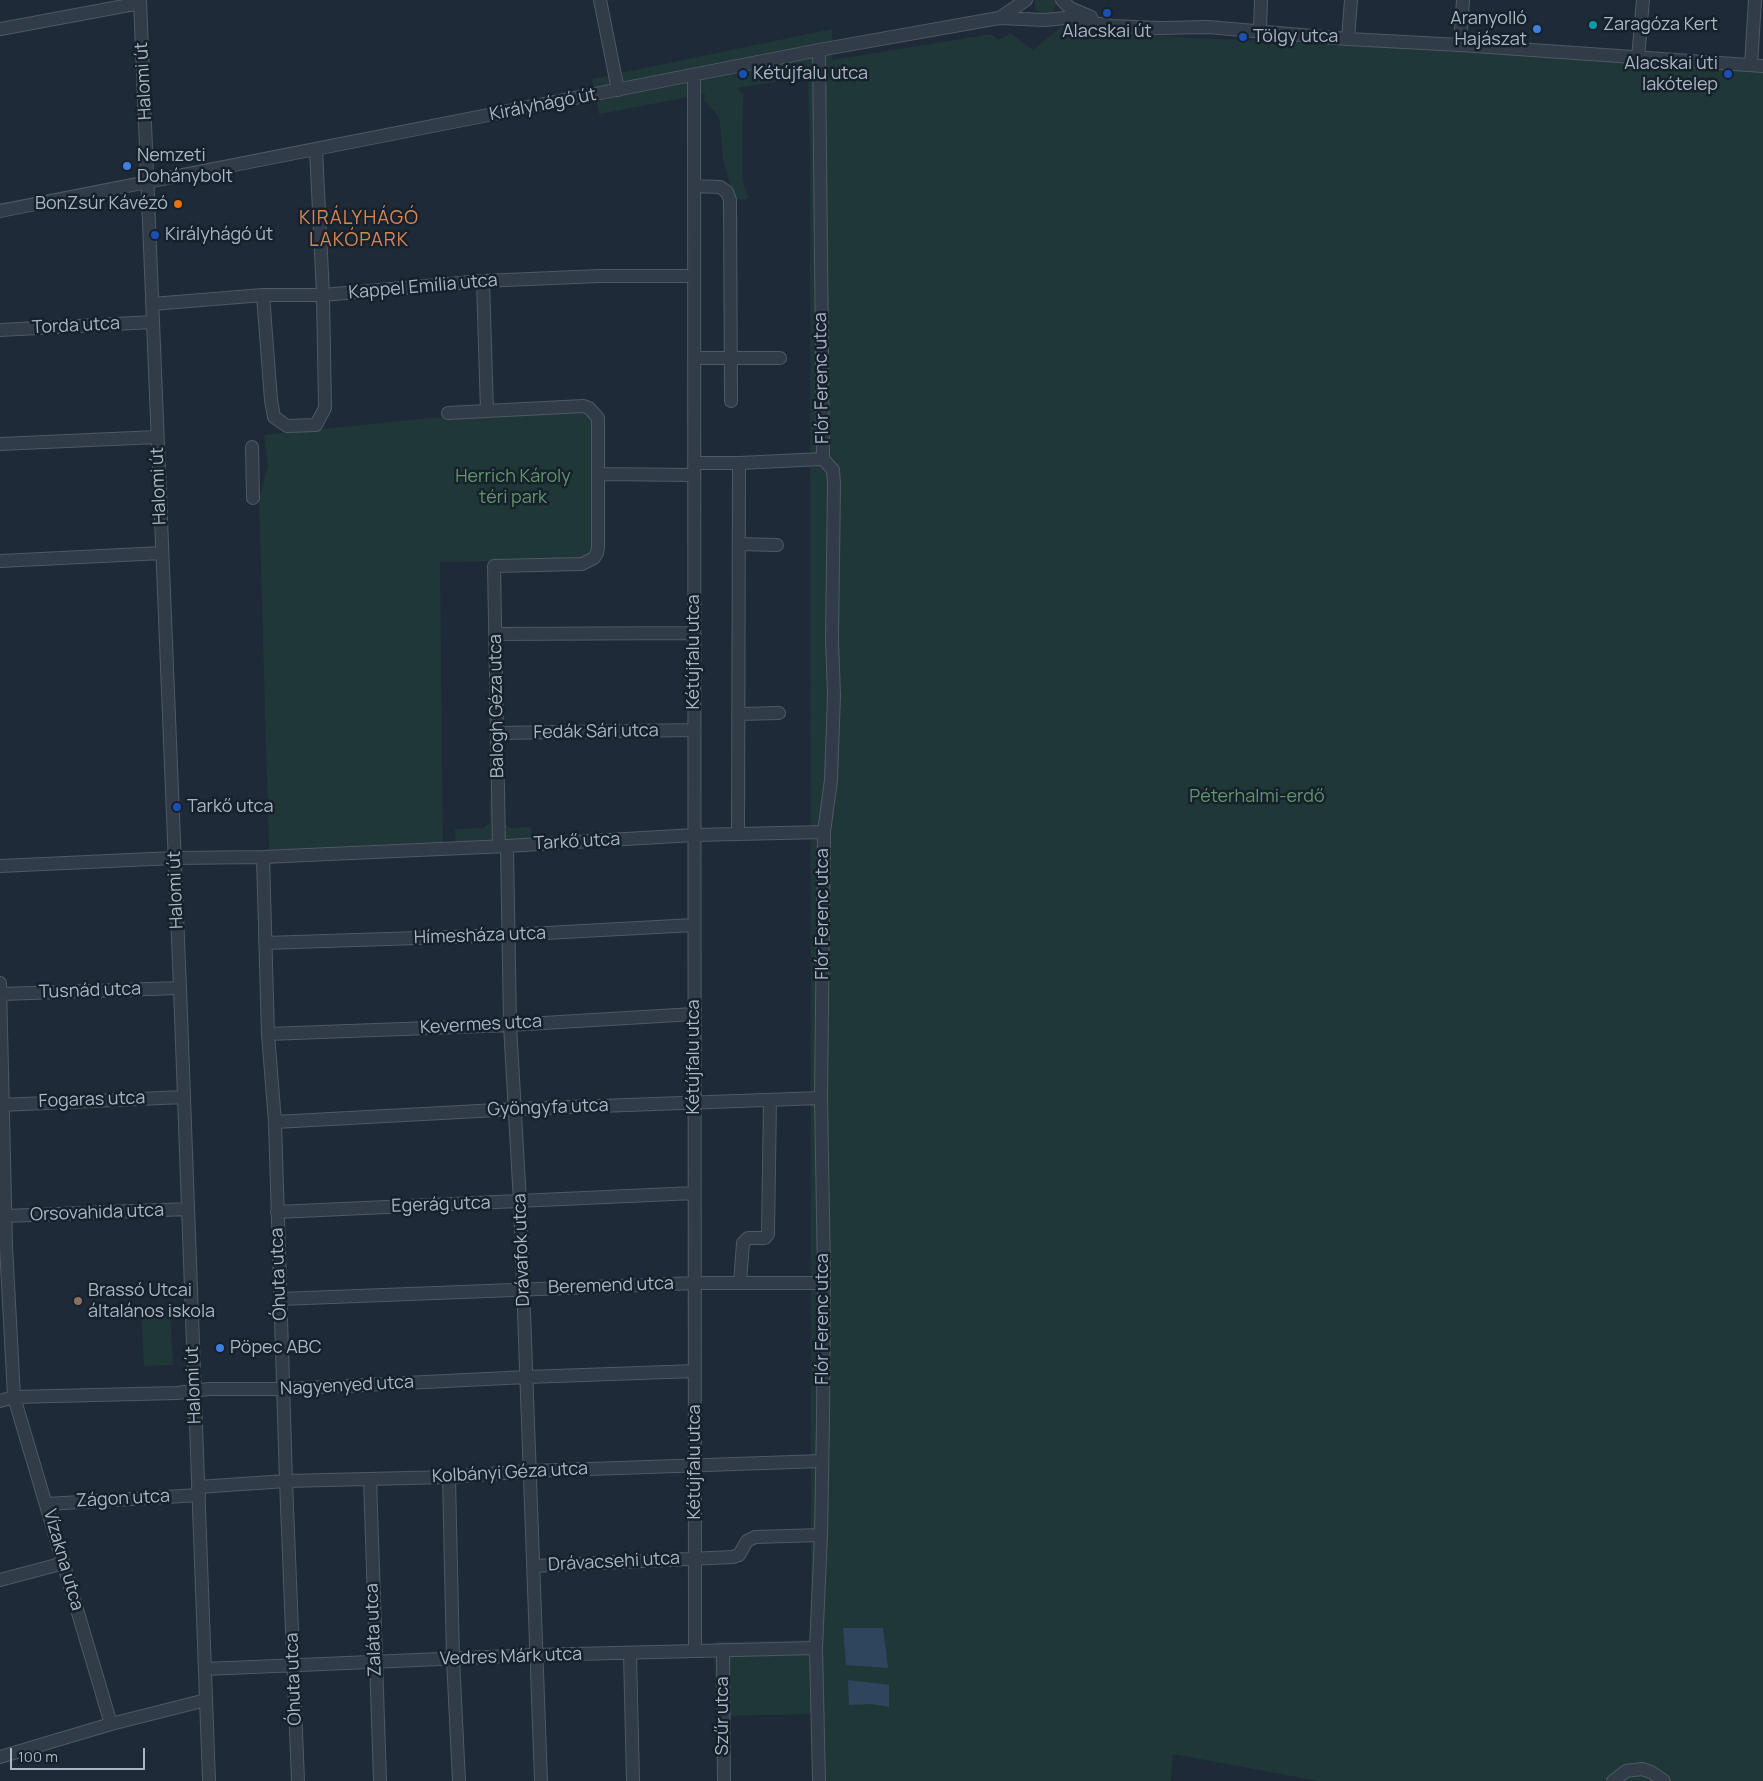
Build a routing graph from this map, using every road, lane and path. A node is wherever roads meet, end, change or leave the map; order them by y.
1 (600, 0) edge
2 (1028, 0) edge
3 (1062, 0) edge
4 (1261, 0) edge
5 (1351, 0) edge
6 (1464, 0) edge
7 (1643, 0) edge
8 (1755, 0) edge
9 (140, 1) edge
10 (999, 18) junction
11 (1043, 19) junction
12 (1185, 28) junction
13 (0, 29) edge
14 (1260, 31) junction
15 (1348, 39) junction
16 (1460, 45) junction
17 (819, 50) junction
18 (1638, 58) junction
19 (1757, 66) edge
20 (694, 75) junction
21 (618, 90) junction
22 (316, 149) junction
23 (148, 183) junction
24 (694, 186) junction
25 (0, 212) edge
26 (694, 276) junction
27 (483, 281) junction
28 (323, 295) junction
29 (263, 296) junction
30 (152, 304) junction
31 (153, 322) junction
32 (0, 330) edge
33 (694, 358) junction
34 (730, 358) junction
35 (780, 358) dead end
36 (731, 401) dead end
37 (487, 411) junction
38 (448, 413) dead end
39 (157, 436) junction
40 (0, 444) edge
41 (252, 447) dead end
42 (823, 459) junction
43 (739, 463) junction
44 (694, 469) junction
45 (598, 474) junction
46 (253, 498) dead end
47 (739, 544) junction
48 (777, 545) dead end
49 (162, 552) junction
50 (0, 561) edge
51 (694, 633) junction
52 (496, 634) junction
53 (779, 713) dead end
54 (738, 714) junction
55 (694, 730) junction
56 (498, 733) junction
57 (824, 832) junction
58 (738, 834) junction
59 (694, 835) junction
60 (503, 846) junction
61 (263, 857) junction
62 (174, 858) junction
63 (0, 866) edge
64 (694, 925) junction
65 (509, 935) junction
66 (265, 943) junction
67 (0, 983) edge
68 (180, 988) junction
69 (1, 994) edge
70 (694, 1014) junction
71 (510, 1025) junction
72 (268, 1034) junction
73 (184, 1096) junction
74 (822, 1098) junction
75 (770, 1100) junction
76 (694, 1103) junction
77 (1, 1105) edge
78 (516, 1109) junction
79 (275, 1122) junction
80 (694, 1193) junction
81 (520, 1202) junction
82 (188, 1209) junction
83 (277, 1212) junction
84 (5, 1216) junction
85 (3, 1247) edge
86 (694, 1283) junction
87 (740, 1283) junction
88 (823, 1283) junction
89 (523, 1289) junction
90 (280, 1300) junction
91 (695, 1371) junction
92 (527, 1377) junction
93 (284, 1389) junction
94 (194, 1391) junction
95 (14, 1397) junction
96 (0, 1401) edge
97 (822, 1461) junction
98 (695, 1465) junction
99 (531, 1471) junction
100 (449, 1477) junction
101 (370, 1479) junction
102 (286, 1481) junction
103 (198, 1491) junction
104 (46, 1504) junction
105 (821, 1534) junction
106 (695, 1558) junction
107 (64, 1563) junction
108 (533, 1566) junction
109 (0, 1580) edge
110 (816, 1648) junction
111 (723, 1650) junction
112 (695, 1651) junction
113 (630, 1653) junction
114 (535, 1655) junction
115 (453, 1659) junction
116 (375, 1663) junction
117 (294, 1665) junction
118 (205, 1668) junction
119 (206, 1700) junction
120 (111, 1724) junction
121 (0, 1757) edge
122 (1613, 1780) edge
123 (209, 1781) edge
124 (298, 1781) edge
125 (380, 1781) edge
126 (459, 1781) edge
127 (540, 1781) edge
128 (633, 1781) edge
129 (724, 1781) edge
130 (819, 1781) edge
131 (1664, 1781) edge

1 - 21 street
2 - 10 street, Királyhágó út
2 - 11 street, Királyhágó út
3 - 11 street
3 - 12 street
4 - 14 street
5 - 15 street
6 - 16 street
7 - 18 street
8 - 19 street
9 - 13 street
9 - 23 street, Halomi út
10 - 11 street, Királyhágó út
10 - 17 street, Királyhágó út
11 - 12 street
12 - 14 street
14 - 15 street
15 - 16 street
16 - 18 street
17 - 20 street, Királyhágó út
17 - 42 street, Flór Ferenc utca
18 - 19 street
20 - 21 street, Királyhágó út
20 - 24 street, Kétújfalu utca
21 - 22 street, Királyhágó út
22 - 23 street, Királyhágó út
22 - 28 street
23 - 25 street, Királyhágó út
23 - 30 street, Halomi út
24 - 26 street, Kétújfalu utca
24 - 34 street
26 - 27 street, Kappel Emília utca
26 - 33 street, Kétújfalu utca
27 - 28 street, Kappel Emília utca
27 - 37 street
28 - 29 street, Kappel Emília utca
28 - 29 street
29 - 30 street, Kappel Emília utca
30 - 31 street, Halomi út
31 - 32 street, Torda utca
31 - 39 street, Halomi út
33 - 34 street
33 - 44 street, Kétújfalu utca
34 - 35 street
34 - 36 street
37 - 38 street
37 - 45 street
39 - 40 street
39 - 49 street, Halomi út
41 - 46 street
42 - 43 street
42 - 57 street, Flór Ferenc utca
43 - 44 street
43 - 47 street
44 - 45 street
44 - 51 street, Kétújfalu utca
45 - 52 street, Balogh Géza utca
47 - 48 street
47 - 54 street
49 - 50 street
49 - 62 street, Halomi út
51 - 52 street
51 - 55 street, Kétújfalu utca
52 - 56 street, Balogh Géza utca
53 - 54 street
54 - 58 street
55 - 56 street, Fedák Sári utca
55 - 59 street, Kétújfalu utca
56 - 60 street, Balogh Géza utca
57 - 58 street, Tarkő utca
57 - 74 street, Flór Ferenc utca
58 - 59 street, Tarkő utca
59 - 60 street, Tarkő utca
59 - 64 street, Kétújfalu utca
60 - 61 street, Tarkő utca
60 - 65 street, Drávafok utca
61 - 62 street, Tarkő utca
61 - 66 street, Óhuta utca
62 - 63 street, Tarkő utca
62 - 68 street, Halomi út
64 - 65 street, Hímesháza utca
64 - 70 street, Kétújfalu utca
65 - 66 street, Hímesháza utca
65 - 71 street, Drávafok utca
66 - 72 street, Óhuta utca
67 - 69 street, Vízakna utca
68 - 69 street, Tusnád utca
68 - 73 street, Halomi út
69 - 77 street, Vízakna utca
70 - 71 street, Kevermes utca
70 - 76 street, Kétújfalu utca
71 - 72 street, Kevermes utca
71 - 78 street, Drávafok utca
72 - 79 street, Óhuta utca
73 - 77 street, Fogaras utca
73 - 82 street, Halomi út
74 - 75 street, Gyöngyfa utca
74 - 88 street, Flór Ferenc utca
75 - 76 street, Gyöngyfa utca
75 - 87 street
76 - 78 street, Gyöngyfa utca
76 - 80 street, Kétújfalu utca
77 - 84 street, Vízakna utca
78 - 79 street, Gyöngyfa utca
78 - 81 street, Drávafok utca
79 - 83 street, Óhuta utca
80 - 81 street, Egerág utca
80 - 86 street, Kétújfalu utca
81 - 83 street, Egerág utca
81 - 89 street, Drávafok utca
82 - 84 street, Orsovahida utca
82 - 94 street, Halomi út
83 - 90 street, Óhuta utca
84 - 85 street, Vízakna utca
85 - 95 street, Vízakna utca
86 - 87 street, Beremend utca
86 - 89 street, Beremend utca
86 - 91 street, Kétújfalu utca
87 - 88 street, Beremend utca
88 - 97 street, Flór Ferenc utca
89 - 90 street, Beremend utca
89 - 92 street, Drávafok utca
90 - 93 street, Óhuta utca
91 - 92 street, Nagyenyed utca
91 - 98 street, Kétújfalu utca
92 - 93 street, Nagyenyed utca
92 - 99 street, Drávafok utca
93 - 94 street, Nagyenyed utca
93 - 102 street, Óhuta utca
94 - 95 street, Nagyenyed utca
94 - 103 street, Halomi út
95 - 96 street, Nagyenyed utca
95 - 104 street, Vízakna utca
97 - 98 street, Kolbányi Géza utca
97 - 105 street, Flór Ferenc utca
98 - 99 street, Kolbányi Géza utca
98 - 106 street, Kétújfalu utca
99 - 100 street, Kolbányi Géza utca
99 - 108 street, Drávafok utca
100 - 101 street, Kolbányi Géza utca
100 - 115 street
101 - 102 street, Kolbányi Géza utca
101 - 116 street, Zaláta utca
102 - 103 street, Kolbányi Géza utca
102 - 117 street, Óhuta utca
103 - 104 street, Zágon utca
103 - 118 street, Halomi út
104 - 107 street, Vízakna utca
105 - 106 street, Drávacsehi utca
105 - 110 street, Flór Ferenc utca
106 - 108 street, Drávacsehi utca
106 - 112 street, Kétújfalu utca
107 - 109 street
107 - 120 street, Vízakna utca
108 - 114 street, Drávafok utca
110 - 111 street, Vedres Márk utca
110 - 130 street, Flór Ferenc utca
111 - 112 street, Vedres Márk utca
111 - 129 street, Szűr utca
112 - 113 street, Vedres Márk utca
113 - 114 street, Vedres Márk utca
113 - 128 street
114 - 115 street, Vedres Márk utca
114 - 127 street, Drávafok utca
115 - 116 street, Vedres Márk utca
115 - 126 street
116 - 117 street, Vedres Márk utca
116 - 125 street, Zaláta utca
117 - 118 street, Vedres Márk utca
117 - 124 street, Óhuta utca
118 - 119 street, Halomi út
119 - 120 street
119 - 123 street, Halomi út
120 - 121 street
122 - 131 street

